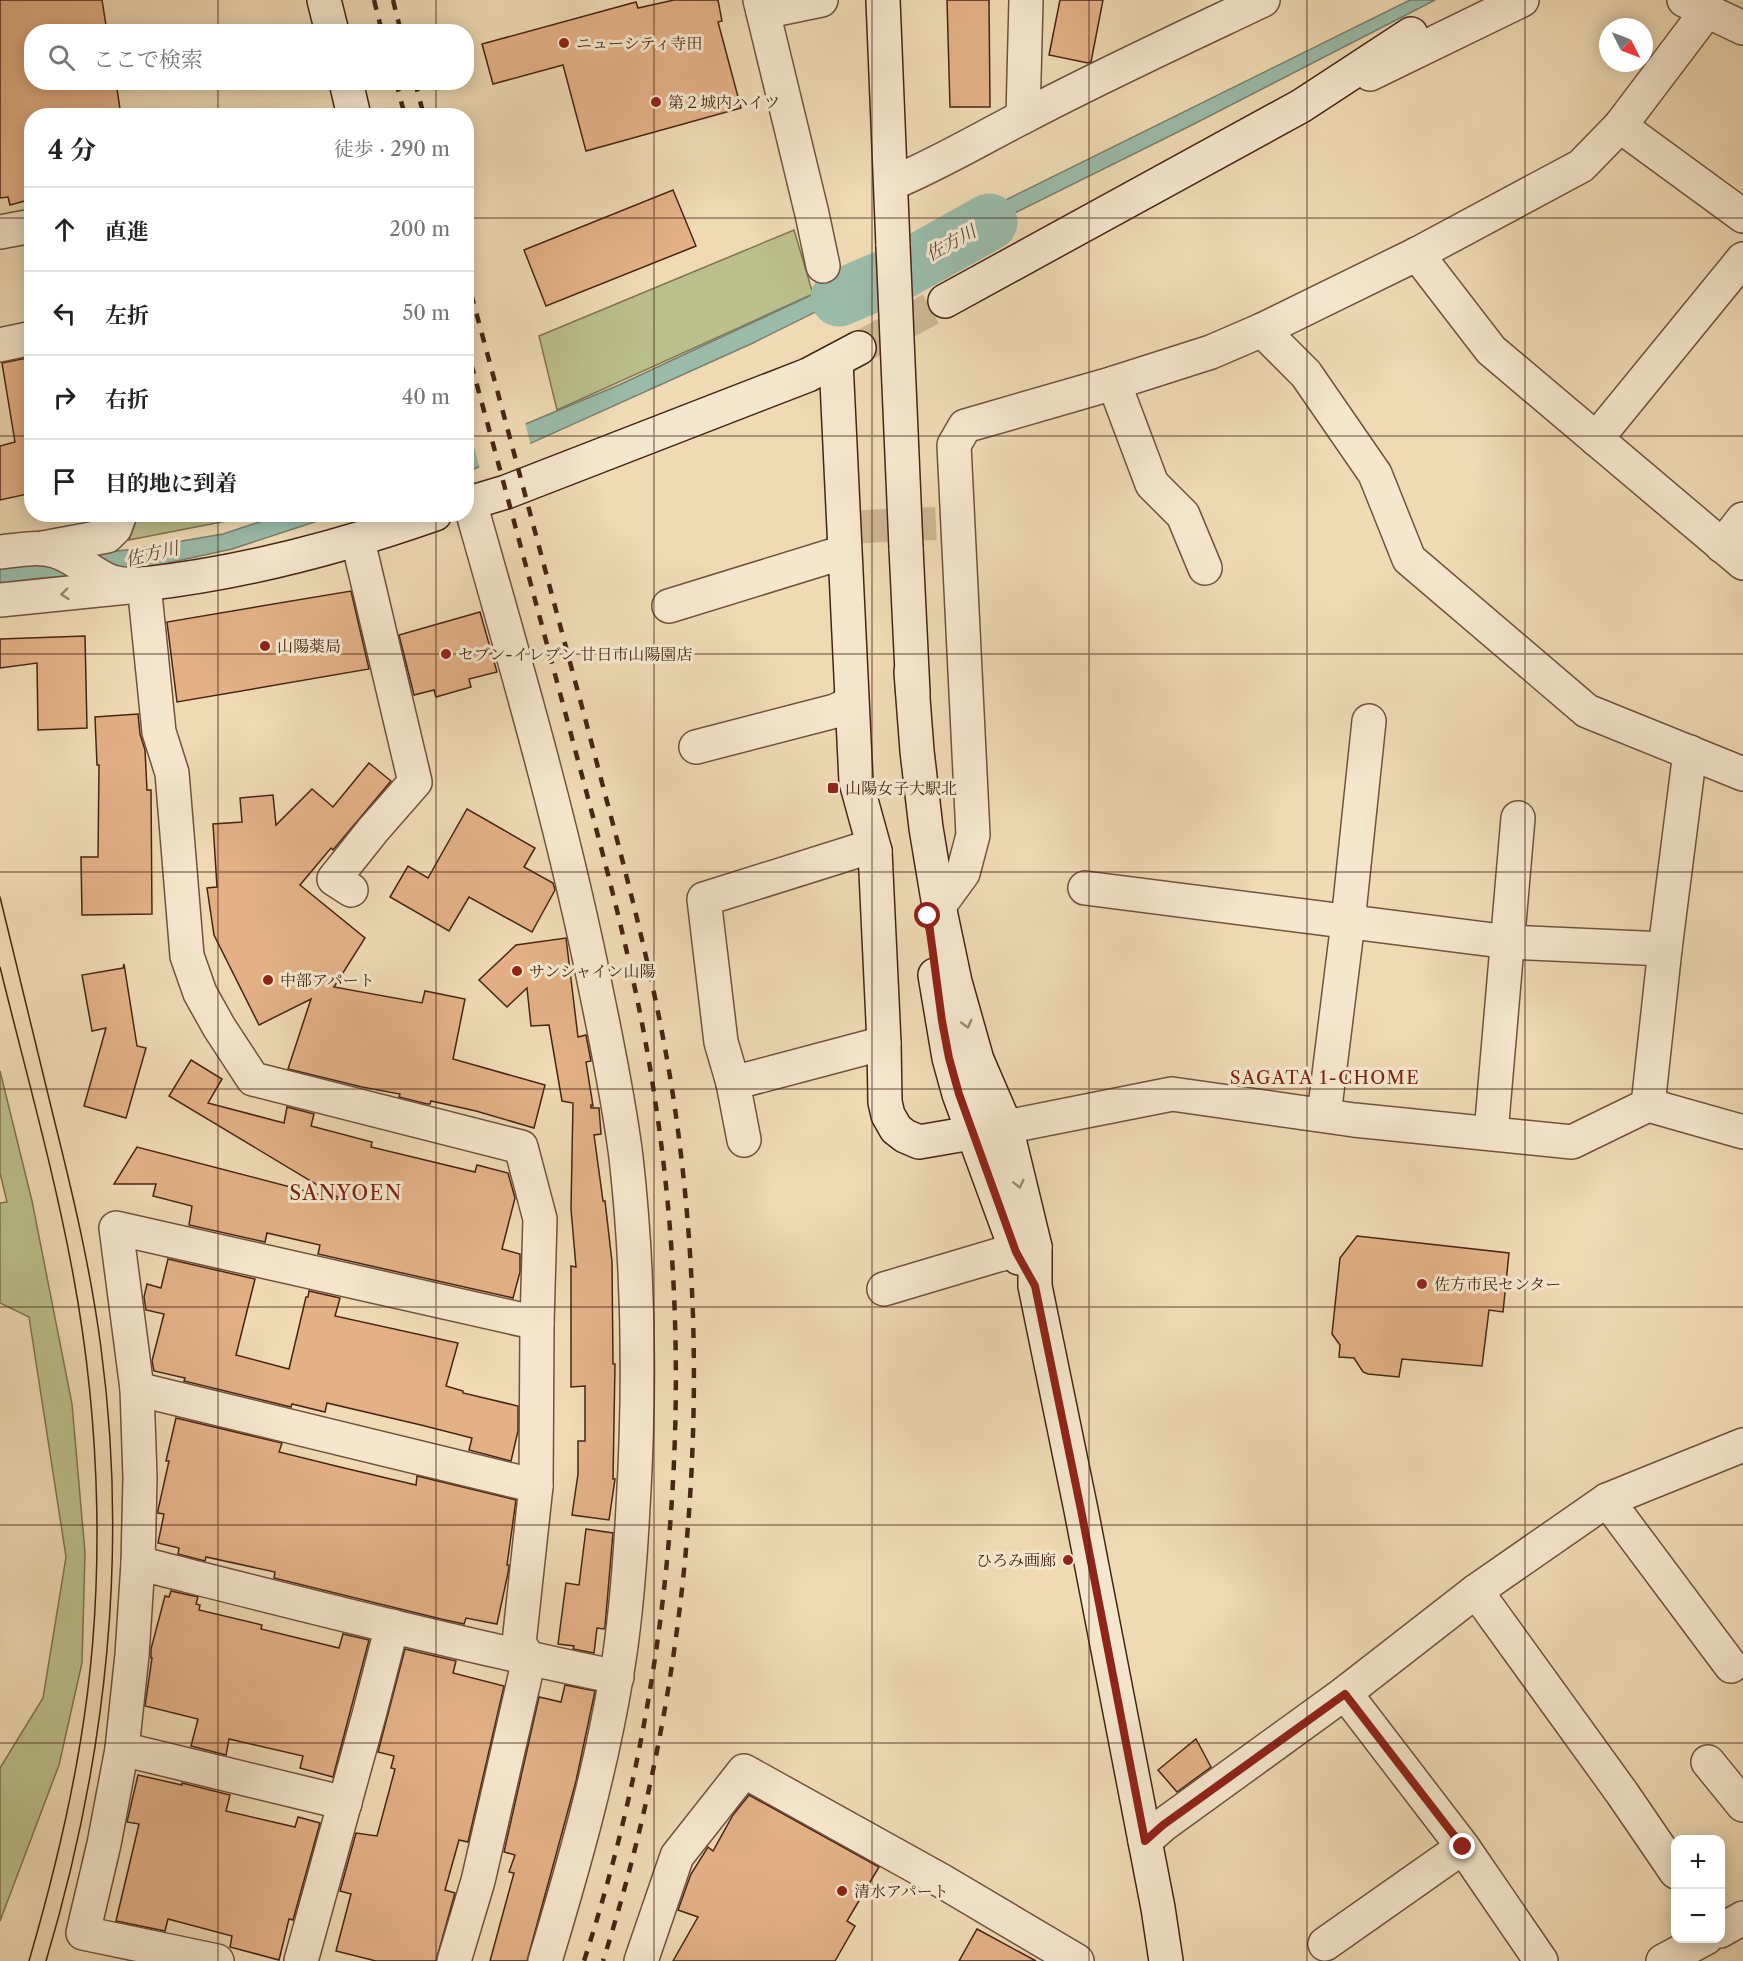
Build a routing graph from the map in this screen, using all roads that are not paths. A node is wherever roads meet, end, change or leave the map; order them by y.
1 (324, 0) edge
2 (821, 0) edge
3 (883, 0) edge
4 (902, 0) edge
5 (1026, 0) edge
6 (1263, 0) edge
7 (1478, 0) edge
8 (1522, 0) edge
9 (1695, 5) edge
10 (761, 6) edge
11 (330, 24) edge
12 (1743, 28) edge
13 (348, 90) edge
14 (352, 108) edge
15 (1283, 116) junction
16 (1023, 117) junction
17 (1620, 126) junction
18 (895, 182) junction
19 (1743, 216) edge
20 (24, 228) edge
21 (0, 232) edge
22 (893, 246) junction
23 (1417, 254) junction
24 (1743, 259) edge
25 (823, 266) dead end
26 (945, 301) tunnel mouth
27 (1262, 330) junction
28 (24, 340) edge
29 (0, 345) edge
30 (1114, 383) junction
31 (1596, 439) junction
32 (474, 499) edge
33 (1743, 519) edge
34 (474, 521) edge
35 (117, 522) edge
36 (412, 522) edge
37 (847, 536) junction
38 (358, 541) junction
39 (50, 550) junction
40 (0, 552) edge
41 (1733, 555) edge
42 (1205, 568) dead end
43 (144, 584) junction
44 (0, 600) edge
45 (669, 606) dead end
46 (911, 672) junction
47 (851, 703) junction
48 (1369, 721) dead end
49 (696, 747) dead end
50 (1690, 753) junction
51 (1743, 774) edge
52 (1518, 818) dead end
53 (875, 851) junction
54 (1085, 888) dead end
55 (351, 890) dead end
56 (939, 906) junction
57 (1348, 922) junction
58 (1509, 942) junction
59 (1665, 949) junction
60 (884, 1043) junction
61 (733, 1083) junction
62 (1648, 1105) junction
63 (1324, 1115) junction
64 (1005, 1127) junction
65 (1743, 1132) edge
66 (974, 1133) junction
67 (1491, 1133) junction
68 (744, 1140) dead end
69 (1025, 1249) junction
70 (884, 1289) dead end
71 (537, 1323) junction
72 (137, 1389) junction
73 (1743, 1445) edge
74 (536, 1486) junction
75 (1607, 1500) junction
76 (138, 1563) junction
77 (1476, 1591) junction
78 (392, 1626) junction
79 (529, 1659) junction
80 (1731, 1666) dead end
81 (617, 1677) junction
82 (1345, 1694) junction
83 (122, 1749) junction
84 (1708, 1762) dead end
85 (345, 1803) junction
86 (1743, 1805) edge
87 (1145, 1841) junction
88 (1463, 1847) junction
89 (1671, 1865) edge
90 (1743, 1918) edge
91 (1725, 1927) edge
92 (1697, 1943) edge
93 (1325, 1944) dead end
94 (217, 1961) edge
95 (301, 1961) edge
96 (454, 1961) edge
97 (545, 1961) edge
98 (641, 1961) edge
99 (1077, 1961) edge
100 (1166, 1961) edge
101 (1541, 1961) edge
102 (1663, 1961) edge

1 - 11 street
2 - 10 street
3 - 22 street
4 - 18 street
5 - 16 street
6 - 16 street
7 - 15 street
8 - 15 street
9 - 12 street
9 - 17 street
10 - 25 street
13 - 14 street
15 - 26 street
16 - 18 street
17 - 19 street
17 - 23 street
18 - 22 street
20 - 21 street
22 - 46 street, bridge
23 - 27 street
23 - 31 street
24 - 31 street
27 - 30 street
27 - 50 street
28 - 29 street
30 - 42 street
30 - 56 street
31 - 41 street
32 - 37 street
33 - 41 street
34 - 81 street
35 - 39 street
36 - 38 street
37 - 45 street
37 - 47 street
38 - 43 street
38 - 55 street
39 - 40 street
39 - 43 street
43 -> 44 street
43 - 71 street
46 - 56 street
46 - 66 street
47 - 49 street
47 - 53 street
48 - 57 street
50 - 51 street
50 - 59 street
52 - 58 street
53 - 60 street
53 - 61 street
54 - 57 street
56 -> 64 street
57 - 58 street
57 - 63 street
58 - 59 street
58 - 67 street
59 - 62 street
60 - 61 street
60 - 66 street
61 - 68 street
62 - 65 street
62 - 67 street
63 - 64 street
63 - 67 street
64 - 66 street
64 -> 69 street
66 - 69 street
69 - 70 street
69 - 87 street
71 - 72 street
71 - 74 street
72 - 74 street
72 - 76 street
73 - 75 street
74 - 79 street
75 - 77 street
75 - 80 street
76 - 78 street
76 - 83 street
77 - 82 street
77 - 89 street
78 - 79 street
78 - 85 street
79 - 81 street
79 - 96 street
81 - 97 street
82 - 87 street
82 - 88 street
83 - 85 street
83 - 94 street
84 - 86 street
85 - 95 street
87 - 100 street
88 - 93 street
88 - 101 street
90 - 91 street
92 - 102 street
98 - 99 street

